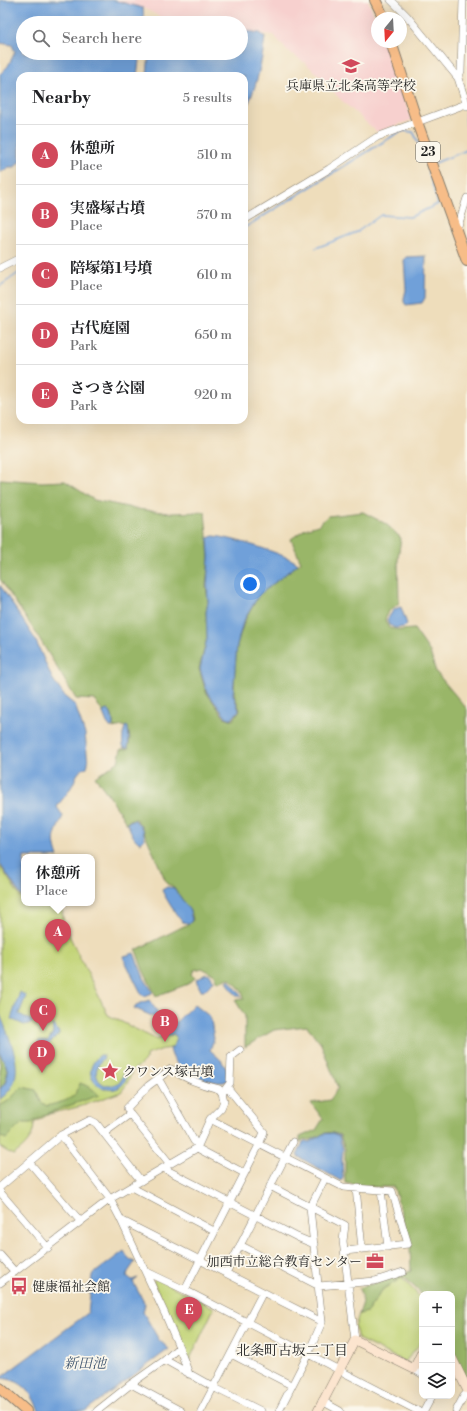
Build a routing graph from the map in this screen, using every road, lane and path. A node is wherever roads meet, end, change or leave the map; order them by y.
1 (375, 0) edge
2 (391, 0) edge
3 (463, 0) edge
4 (381, 12) edge
5 (393, 48) edge
6 (458, 78) junction
7 (467, 105) edge
8 (417, 122) junction
9 (467, 198) edge
10 (248, 218) edge
11 (456, 230) junction
12 (16, 260) edge
13 (467, 261) edge
14 (0, 268) edge
15 (240, 1050) dead end
16 (158, 1078) junction
17 (227, 1087) junction
18 (222, 1093) junction
19 (130, 1114) junction
20 (210, 1119) junction
21 (104, 1133) junction
22 (61, 1135) junction
23 (293, 1142) dead end
24 (259, 1145) junction
25 (197, 1147) junction
26 (285, 1158) junction
27 (30, 1162) junction
28 (167, 1166) junction
29 (244, 1173) junction
30 (325, 1178) junction
31 (141, 1181) junction
32 (270, 1186) junction
33 (0, 1187) edge
34 (131, 1187) junction
35 (356, 1188) junction
36 (381, 1190) junction
37 (0, 1192) edge
38 (110, 1199) junction
39 (230, 1202) junction
40 (310, 1208) junction
41 (256, 1216) junction
42 (121, 1220) junction
43 (81, 1222) junction
44 (214, 1231) junction
45 (314, 1244) junction
46 (240, 1245) junction
47 (388, 1247) junction
48 (48, 1248) junction
49 (362, 1249) junction
50 (345, 1251) junction
51 (0, 1255) edge
52 (200, 1260) junction
53 (145, 1271) junction
54 (15, 1272) junction
55 (226, 1272) junction
56 (403, 1272) dead end
57 (0, 1283) edge
58 (349, 1284) junction
59 (319, 1286) junction
60 (185, 1290) junction
61 (263, 1292) junction
62 (322, 1322) junction
63 (247, 1323) junction
64 (355, 1340) junction
65 (179, 1347) junction
66 (231, 1354) junction
67 (308, 1354) junction
68 (165, 1360) junction
69 (454, 1363) edge
70 (338, 1370) junction
71 (418, 1371) edge
72 (189, 1374) junction
73 (131, 1384) junction
74 (291, 1385) junction
75 (213, 1387) junction
76 (0, 1388) edge
77 (467, 1389) edge
78 (467, 1393) edge
79 (430, 1399) edge
80 (322, 1401) junction
81 (100, 1410) edge
82 (26, 1411) edge
83 (181, 1411) edge
84 (201, 1411) edge
85 (261, 1411) edge
86 (279, 1411) edge
87 (318, 1411) edge
88 (340, 1411) edge
89 (418, 1411) edge
90 (424, 1411) edge
91 (456, 1411) edge

1 - 4 main road
2 - 6 street
3 - 6 street
5 - 8 main road, 23
6 - 7 street
7 - 8 street
8 - 10 street
8 - 11 main road, 23
9 - 11 street
11 - 13 main road, 23
12 - 14 street
15 - 17 street
16 - 18 street
16 - 19 street
16 - 25 street
17 - 18 street
17 - 24 street
18 - 20 street
19 - 21 street
19 - 28 street
20 - 24 street
20 - 25 street
21 - 22 street
21 - 31 street
22 - 27 street
22 - 38 street
23 - 26 street
24 - 26 street
24 - 29 street
25 - 28 street
25 - 29 street
26 - 30 street
26 - 32 street
27 - 33 street
27 - 43 street
28 - 31 street
28 - 39 street
29 - 39 street
30 - 35 street
30 - 40 street
31 - 34 street
32 - 40 street
32 - 41 street
34 - 38 street
34 - 44 street
35 - 36 street
35 - 49 street
36 - 47 street
36 - 47 street
37 - 48 street
38 - 42 street
38 - 43 street
39 - 41 street
39 - 44 street
40 - 45 street
40 - 50 street
41 - 45 street
41 - 46 street
42 - 52 street
42 - 53 street
43 - 48 street
44 - 52 street
45 - 59 street
46 - 55 street
46 - 59 street
47 - 49 street
48 - 54 street
49 - 50 street
50 - 58 street
51 - 54 street
52 - 55 street
52 - 60 street
53 - 60 street
53 - 65 street
54 - 57 street
55 - 61 street
56 - 58 street
58 - 59 street
58 - 64 street
59 - 62 street
60 - 63 street
61 - 62 street
61 - 63 street
62 - 67 street
63 - 66 street
63 - 67 street
64 - 70 street
64 - 71 street
65 - 68 street
65 - 72 street
66 - 74 street
66 - 75 street
67 - 70 street
67 - 74 street
68 - 72 street
68 - 73 street
69 - 77 street
70 - 80 street
70 - 89 street
72 - 75 street
73 - 81 street
73 - 83 street
74 - 86 street
75 - 84 street
75 - 85 street
76 - 82 main road
78 - 91 street
79 - 90 street
80 - 87 street
80 - 88 street

